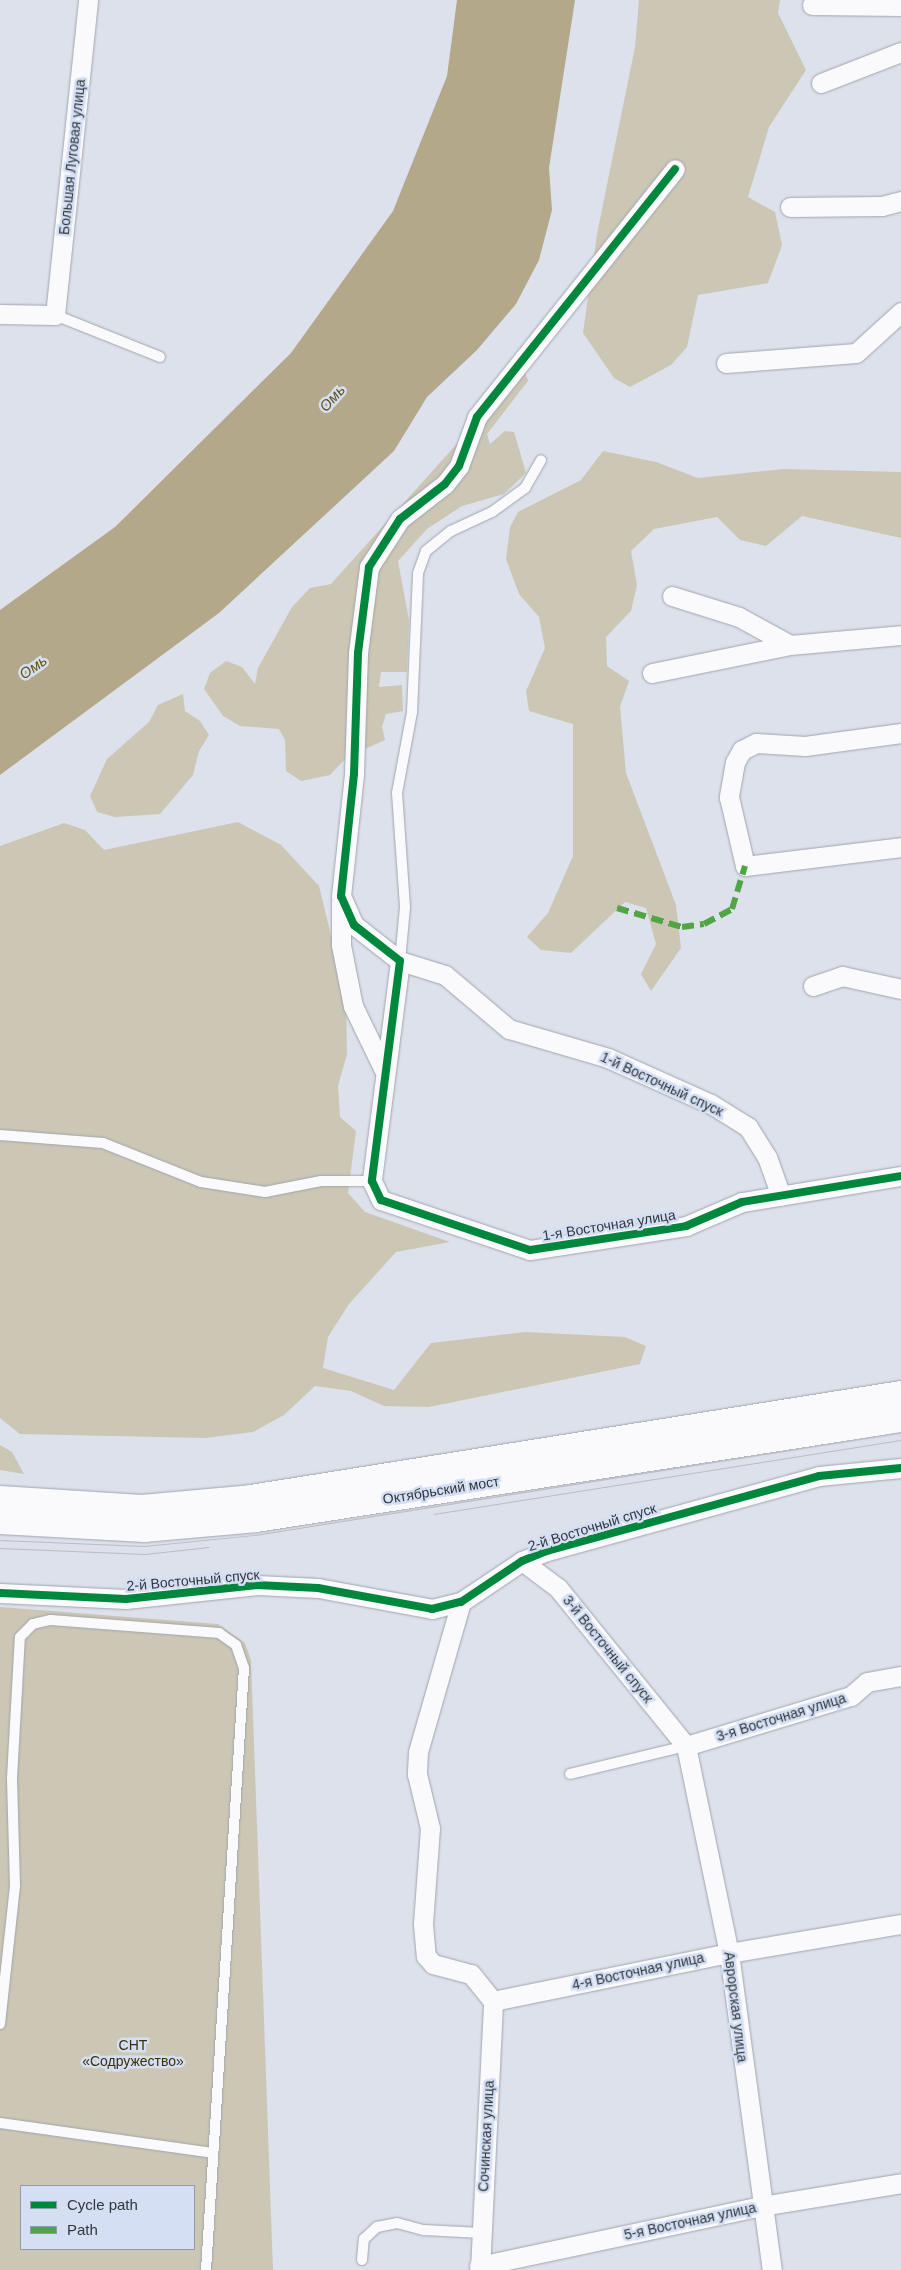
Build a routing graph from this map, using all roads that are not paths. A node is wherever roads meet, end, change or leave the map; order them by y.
1 (88, 0) edge
2 (812, 5) dead end
3 (901, 6) edge
4 (901, 52) edge
5 (821, 83) dead end
6 (675, 169) dead end
7 (901, 201) edge
8 (790, 207) dead end
9 (901, 312) edge
10 (0, 314) edge
11 (55, 315) junction
12 (160, 357) dead end
13 (726, 363) dead end
14 (540, 460) dead end
15 (672, 596) dead end
16 (901, 635) edge
17 (790, 645) junction
18 (652, 673) dead end
19 (901, 733) edge
20 (901, 847) edge
21 (341, 896) junction
22 (400, 961) junction
23 (813, 986) dead end
24 (901, 989) edge
25 (384, 1070) junction
26 (0, 1135) edge
27 (901, 1176) edge
28 (372, 1181) junction
29 (781, 1196) junction
30 (901, 1394) edge
31 (885, 1413) edge
32 (901, 1468) edge
33 (0, 1499) edge
34 (0, 1521) edge
35 (522, 1561) junction
36 (0, 1593) edge
37 (461, 1602) junction
38 (901, 1676) edge
39 (686, 1746) junction
40 (570, 1774) dead end
41 (901, 1924) edge
42 (729, 1953) junction
43 (493, 2001) junction
44 (0, 2024) edge
45 (0, 2123) edge
46 (213, 2153) junction
47 (901, 2182) edge
48 (761, 2206) junction
49 (481, 2233) junction
50 (362, 2260) dead end
51 (480, 2268) edge
52 (206, 2270) edge
53 (772, 2270) edge

1 - 11 street, Большая Луговая улица
2 - 3 street
4 - 5 street
6 - 21 street
7 - 8 street
9 - 13 street
10 - 11 street
11 - 12 lane
14 - 22 lane
15 - 17 street
16 - 17 street
17 - 18 street
19 - 20 street
21 - 22 street
21 - 25 street
22 - 25 street
22 - 29 street, 1-й Восточный спуск
23 - 24 street
25 - 28 street
26 - 28 lane
27 - 29 street, 1-я Восточная улица
28 - 29 street, 1-я Восточная улица
30 - 31 main road
31 - 33 main road, Октябрьский мост
31 - 34 main road, Октябрьский мост
32 - 35 street, 2-й Восточный спуск
35 - 37 street, 2-й Восточный спуск
35 - 39 street, 3-й Восточный спуск
36 - 37 street, 2-й Восточный спуск
37 - 43 street
38 - 39 street, 3-я Восточная улица
39 - 40 lane
39 - 42 street, Аврорская улица
41 - 42 street, 4-я Восточная улица
42 - 43 street, 4-я Восточная улица
42 - 48 street, Аврорская улица
43 - 49 street, Сочинская улица
44 - 46 lane
45 - 46 lane
46 - 52 lane
47 - 48 street, 5-я Восточная улица
48 - 51 street, 5-я Восточная улица
48 - 53 street, Аврорская улица
49 - 50 lane
49 - 51 street, Сочинская улица

